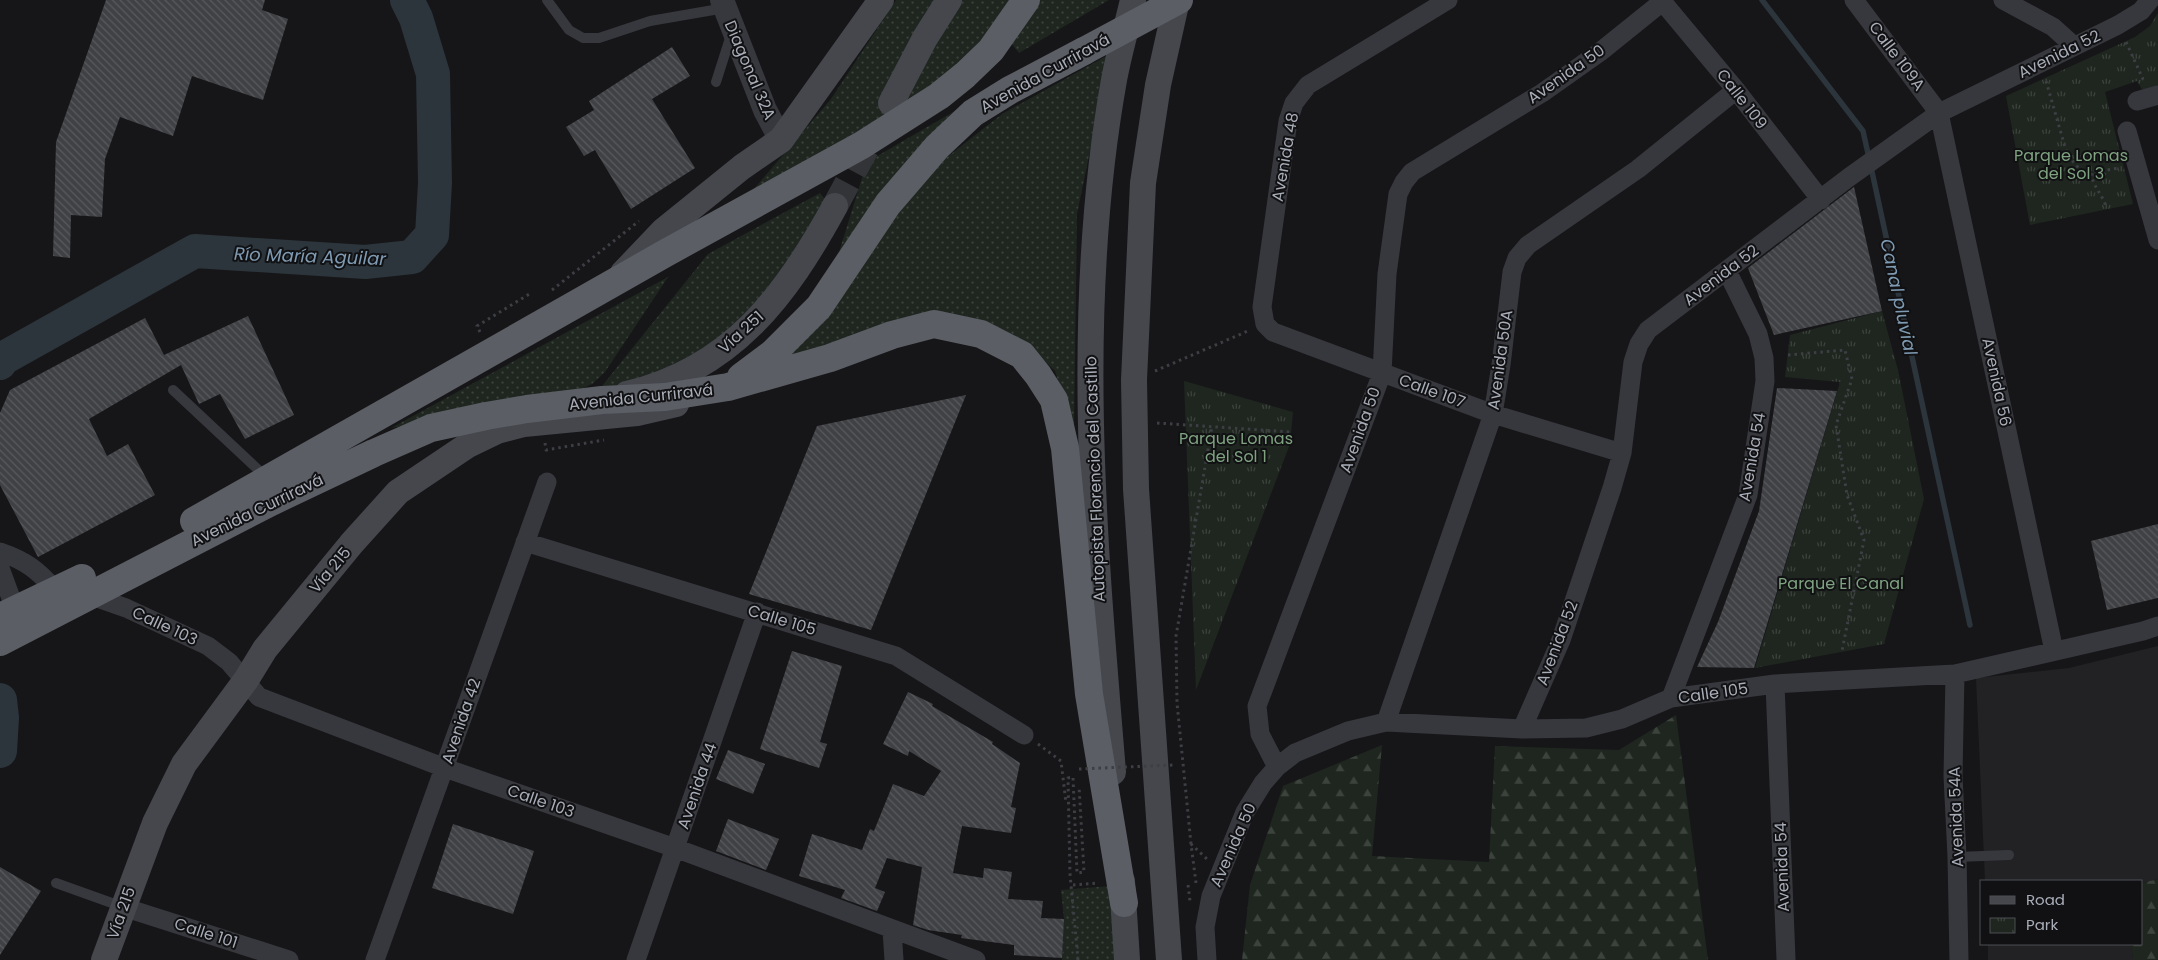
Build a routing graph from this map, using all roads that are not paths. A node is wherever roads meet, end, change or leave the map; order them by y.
1 (547, 0) edge
2 (880, 0) edge
3 (949, 0) edge
4 (1026, 0) edge
5 (1133, 0) edge
6 (1178, 0) edge
7 (1448, 0) edge
8 (1854, 0) edge
9 (2004, 0) edge
10 (2150, 0) edge
11 (1662, 1) edge
12 (726, 12) edge
13 (2074, 46) junction
14 (716, 82) dead end
15 (2154, 88) edge
16 (1736, 90) junction
17 (2137, 101) dead end
18 (891, 103) dead end
19 (1939, 113) junction
20 (2127, 131) dead end
21 (781, 140) junction
22 (1821, 200) junction
23 (835, 206) tunnel mouth
24 (2158, 240) edge
25 (1727, 271) junction
26 (612, 284) junction
27 (1269, 328) joint
28 (1382, 373) junction
29 (728, 387) junction
30 (173, 390) dead end
31 (602, 400) junction
32 (1493, 414) junction
33 (1622, 453) junction
34 (268, 479) junction
35 (547, 482) dead end
36 (525, 542) junction
37 (0, 552) edge
38 (0, 568) edge
39 (107, 580) junction
40 (56, 591) junction
41 (126, 608) junction
42 (757, 612) junction
43 (8, 613) edge
44 (2158, 626) edge
45 (0, 640) edge
46 (2054, 651) junction
47 (1955, 674) junction
48 (246, 680) junction
49 (1775, 684) junction
50 (1671, 698) junction
51 (1386, 722) junction
52 (1522, 729) junction
53 (1024, 735) road end
54 (1277, 767) junction
55 (445, 768) junction
56 (675, 848) junction
57 (2009, 855) dead end
58 (1957, 857) junction
59 (56, 884) dead end
60 (1124, 903) junction
61 (123, 907) junction
62 (892, 930) junction
63 (1786, 959) edge
64 (104, 960) edge
65 (289, 960) edge
66 (375, 960) edge
67 (636, 960) edge
68 (894, 960) edge
69 (976, 960) edge
70 (1127, 960) edge
71 (1169, 960) edge
72 (1207, 960) edge
73 (1959, 960) edge

1 - 12 lane
2 - 21 main road
3 - 18 main road
4 - 26 highway, Avenida Curriravá
5 - 60 main road, Autopista Florencio del Castillo
6 - 29 highway, Avenida Curriravá, bridge
6 - 71 main road
7 - 27 street, Avenida 48
8 - 19 street, Calle 109A
9 - 13 street
10 - 13 street, Avenida 52
11 - 16 street, Calle 109
11 - 28 street, Avenida 50
12 - 14 lane
12 - 21 street, Diagonal 32A
13 - 19 street, Avenida 52
15 - 17 street
16 - 22 street, Calle 109
16 - 32 street, Avenida 50A
19 - 22 street, Avenida 52
19 - 46 street, Avenida 56
20 - 24 street
21 - 26 main road
22 - 25 street, Avenida 52
23 - 31 main road, Vía 251
25 - 33 street, Avenida 52
25 - 50 street, Avenida 54
26 - 34 highway, Avenida Curriravá
27 - 28 street, Calle 107
28 - 32 street, Calle 107
28 - 54 street, Avenida 50
29 - 31 highway, Avenida Curriravá
29 - 48 main road, Vía 215
29 - 60 highway
30 - 34 lane
31 - 39 highway, Avenida Curriravá
32 - 33 street, Calle 107
32 - 51 street, Avenida 50A
33 - 52 street, Avenida 52
34 - 39 highway, Avenida Curriravá
35 - 36 street, Avenida 42
36 - 42 street, Calle 105
36 - 55 street, Avenida 42
37 - 40 street
38 - 43 street
39 - 40 highway, Avenida Curriravá
39 - 41 street, Calle 103
39 - 41 street, Calle 103
39 - 45 highway, Avenida Curriravá
40 - 43 highway, Avenida Curriravá
40 - 45 street
41 - 48 street, Calle 103
42 - 53 street, Calle 105
42 - 56 street, Avenida 44
44 - 46 street, Calle 105
46 - 47 street, Calle 105
47 - 49 street, Calle 105
47 - 58 street, Avenida 54A
48 - 55 street, Calle 103
48 - 61 main road, Vía 215
49 - 50 street, Calle 105
49 - 63 street, Avenida 54
50 - 52 street, Calle 105
51 - 52 street, Calle 105
51 - 54 street, Calle 105
54 - 72 street, Avenida 50
55 - 56 street, Calle 103
55 - 66 street, Avenida 42
56 - 62 street, Calle 103
56 - 67 street, Avenida 44
57 - 58 lane
58 - 73 street, Avenida 54A
59 - 61 lane
60 - 70 main road, Autopista Florencio del Castillo
61 - 64 main road, Vía 215
61 - 65 street, Calle 101
62 - 68 street
62 - 69 street, Calle 103

